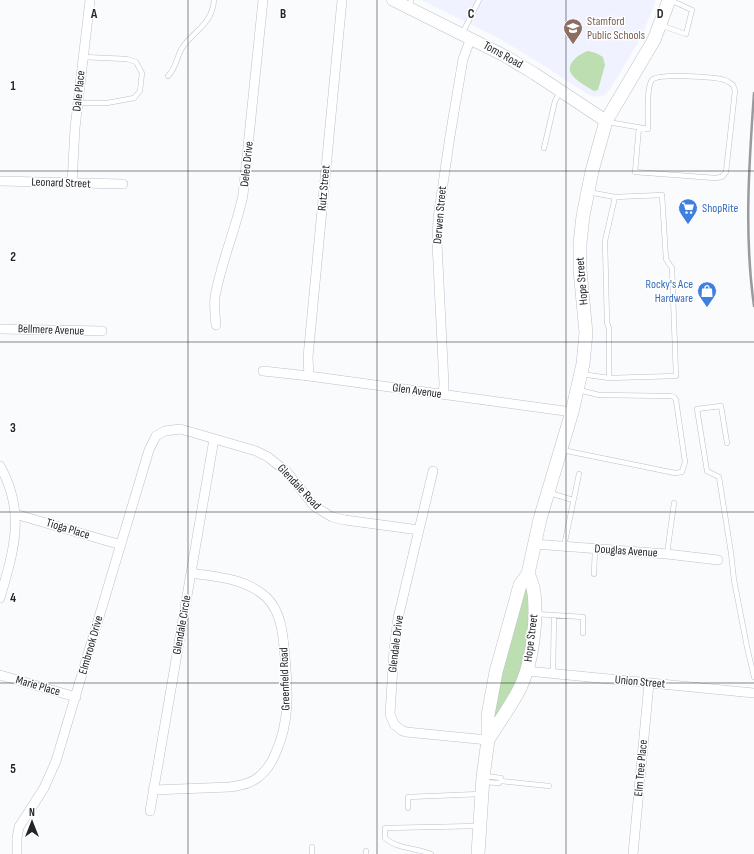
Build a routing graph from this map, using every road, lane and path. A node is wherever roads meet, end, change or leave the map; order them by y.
1 (90, 0) edge
2 (214, 0) edge
3 (263, 0) edge
4 (342, 0) edge
5 (393, 0) edge
6 (479, 0) edge
7 (669, 0) edge
8 (410, 4) edge
9 (660, 25) junction
10 (466, 36) junction
11 (83, 57) junction
12 (168, 76) dead end
13 (560, 91) junction
14 (78, 103) junction
15 (606, 121) junction
16 (639, 127) junction
17 (544, 148) dead end
18 (0, 181) edge
19 (72, 183) junction
20 (123, 184) dead end
21 (588, 192) junction
22 (615, 198) junction
23 (216, 325) dead end
24 (0, 329) edge
25 (102, 332) dead end
26 (263, 371) dead end
27 (581, 374) junction
28 (309, 376) junction
29 (609, 378) junction
30 (578, 390) junction
31 (443, 394) junction
32 (572, 412) junction
33 (160, 434) joint
34 (214, 439) junction
35 (728, 443) dead end
36 (561, 450) junction
37 (0, 466) edge
38 (433, 471) dead end
39 (579, 474) dead end
40 (548, 493) junction
41 (573, 500) junction
42 (674, 503) dead end
43 (15, 514) junction
44 (419, 530) junction
45 (534, 544) junction
46 (121, 545) junction
47 (564, 546) junction
48 (595, 549) junction
49 (667, 554) junction
50 (718, 560) dead end
51 (191, 573) junction
52 (528, 574) junction
53 (594, 574) dead end
54 (0, 598) edge
55 (535, 614) junction
56 (554, 614) junction
57 (583, 633) dead end
58 (527, 671) junction
59 (553, 674) junction
60 (754, 674) edge
61 (0, 675) edge
62 (649, 683) junction
63 (754, 693) edge
64 (76, 697) junction
65 (488, 740) junction
66 (482, 784) junction
67 (549, 786) dead end
68 (153, 790) junction
69 (408, 808) dead end
70 (150, 811) dead end
71 (480, 826) junction
72 (312, 847) dead end
73 (17, 854) edge
74 (312, 854) edge
75 (431, 854) edge
76 (478, 854) edge
77 (633, 854) edge

1 - 11 street, Dale Place
2 - 12 lane
3 - 23 street, Deleo Drive
4 - 28 street, Rutz Street
5 - 8 street, Toms Road
6 - 10 lane
7 - 9 main road, Hope Street
7 - 9 lane
8 - 10 street, Toms Road
9 - 15 main road, Hope Street
10 - 13 street, Toms Road
10 - 31 street, Derwen Street
11 - 14 street, Dale Place
11 - 14 lane
13 - 15 street, Toms Road
13 - 17 lane
14 - 19 street, Dale Place
15 - 16 lane
15 - 21 main road, Hope Street
16 - 16 lane
18 - 19 street, Leonard Street
19 - 20 street, Leonard Street
21 - 22 lane
21 - 27 main road, Hope Street
22 - 29 lane
22 - 29 lane
24 - 25 street, Bellmere Avenue
26 - 28 street, Glen Avenue
27 - 29 lane
27 - 30 main road, Hope Street
28 - 31 street, Glen Avenue
30 - 32 main road, Hope Street
30 - 36 lane
31 - 32 street, Glen Avenue
32 - 36 main road, Hope Street
33 - 34 street, Glendale Road
33 - 46 street, Elmbrook Drive
34 - 44 street, Glendale Road
34 - 51 street, Glendale Circle
35 - 60 lane
36 - 40 main road, Hope Street
37 - 43 street
38 - 44 street, Glendale Drive
39 - 41 lane
40 - 41 lane
40 - 45 main road, Hope Street
41 - 47 lane
42 - 49 lane
43 - 46 street, Tioga Place
43 - 54 street
44 - 65 street, Glendale Drive
45 - 47 street, Douglas Avenue
45 - 52 main road, Hope Street
46 - 64 street, Elmbrook Drive
47 - 48 street, Douglas Avenue
48 - 49 street, Douglas Avenue
48 - 53 lane
49 - 50 street, Douglas Avenue
51 - 68 street, Glendale Circle
51 - 68 street, Greenfield Road
52 - 55 main road, Hope Street
52 - 65 main road, Hope Street
55 - 56 lane
55 - 58 main road, Hope Street
56 - 57 lane
56 - 59 lane
58 - 59 street, Union Street
58 - 65 main road, Hope Street
59 - 62 street, Union Street
61 - 64 street, Marie Place
62 - 63 street, Union Street
62 - 77 street, Elm Tree Place
64 - 73 street, Elmbrook Drive
65 - 66 main road, Hope Street
66 - 67 lane
66 - 69 lane
66 - 71 main road, Hope Street
68 - 70 street, Glendale Circle
71 - 75 lane
71 - 76 main road, Hope Street
72 - 74 lane

